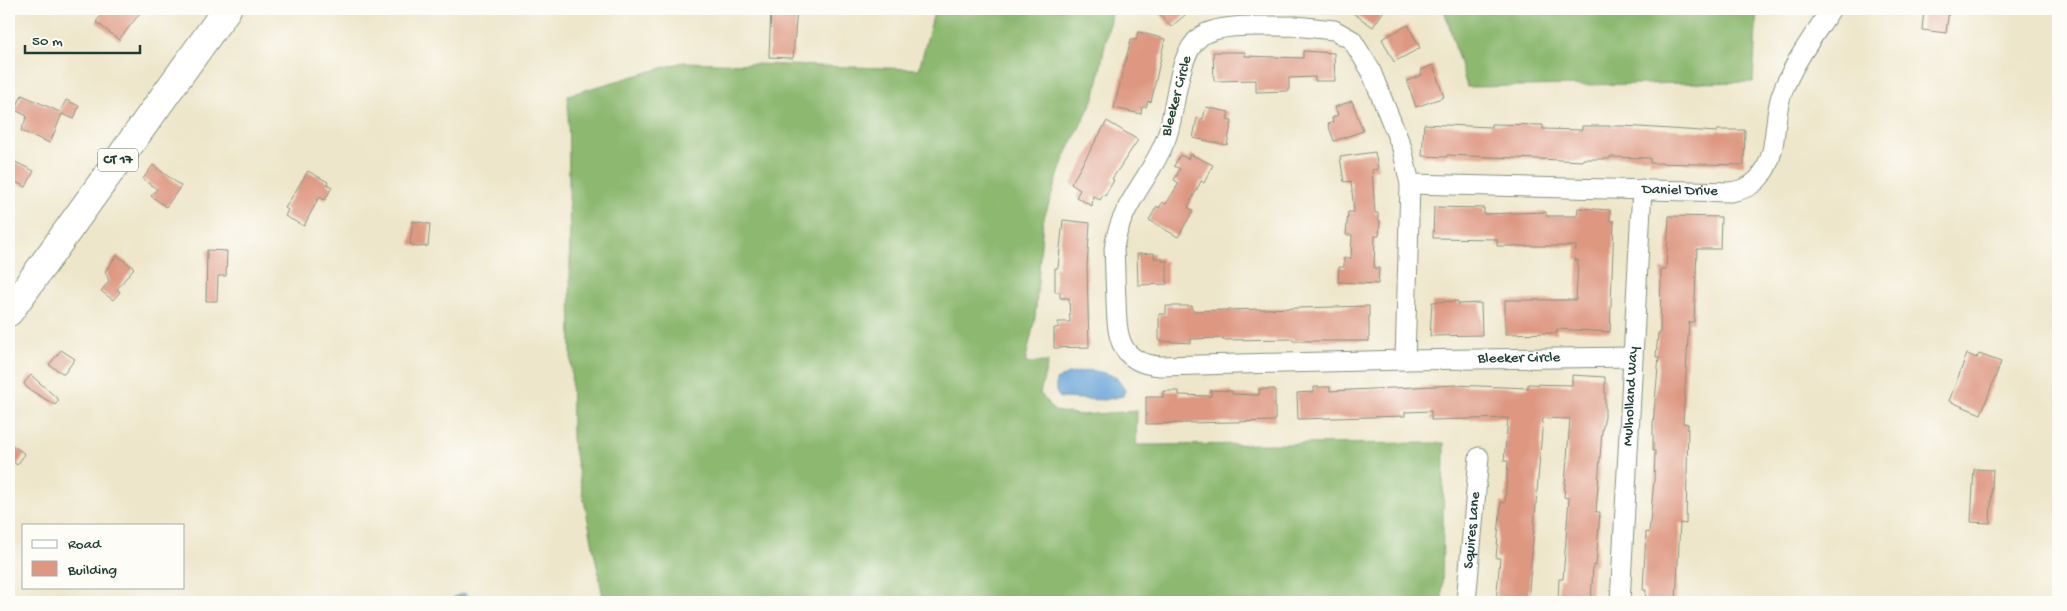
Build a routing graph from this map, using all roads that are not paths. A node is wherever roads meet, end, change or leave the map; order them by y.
1 (227, 9) edge
2 (1831, 9) edge
3 (1410, 184) junction
4 (1642, 189) junction
5 (9, 312) edge
6 (1633, 357) junction
7 (1405, 360) junction
8 (1478, 458) dead end
9 (1466, 602) edge
10 (1620, 602) edge

1 - 5 main road, CT 17
2 - 4 street, Daniel Drive
3 - 4 street, Daniel Drive
3 - 7 street, Bleeker Circle
3 - 7 street, Bleeker Circle
4 - 6 street, Mulholland Way
6 - 7 street, Bleeker Circle
6 - 10 street, Mulholland Way
8 - 9 street, Squires Lane

